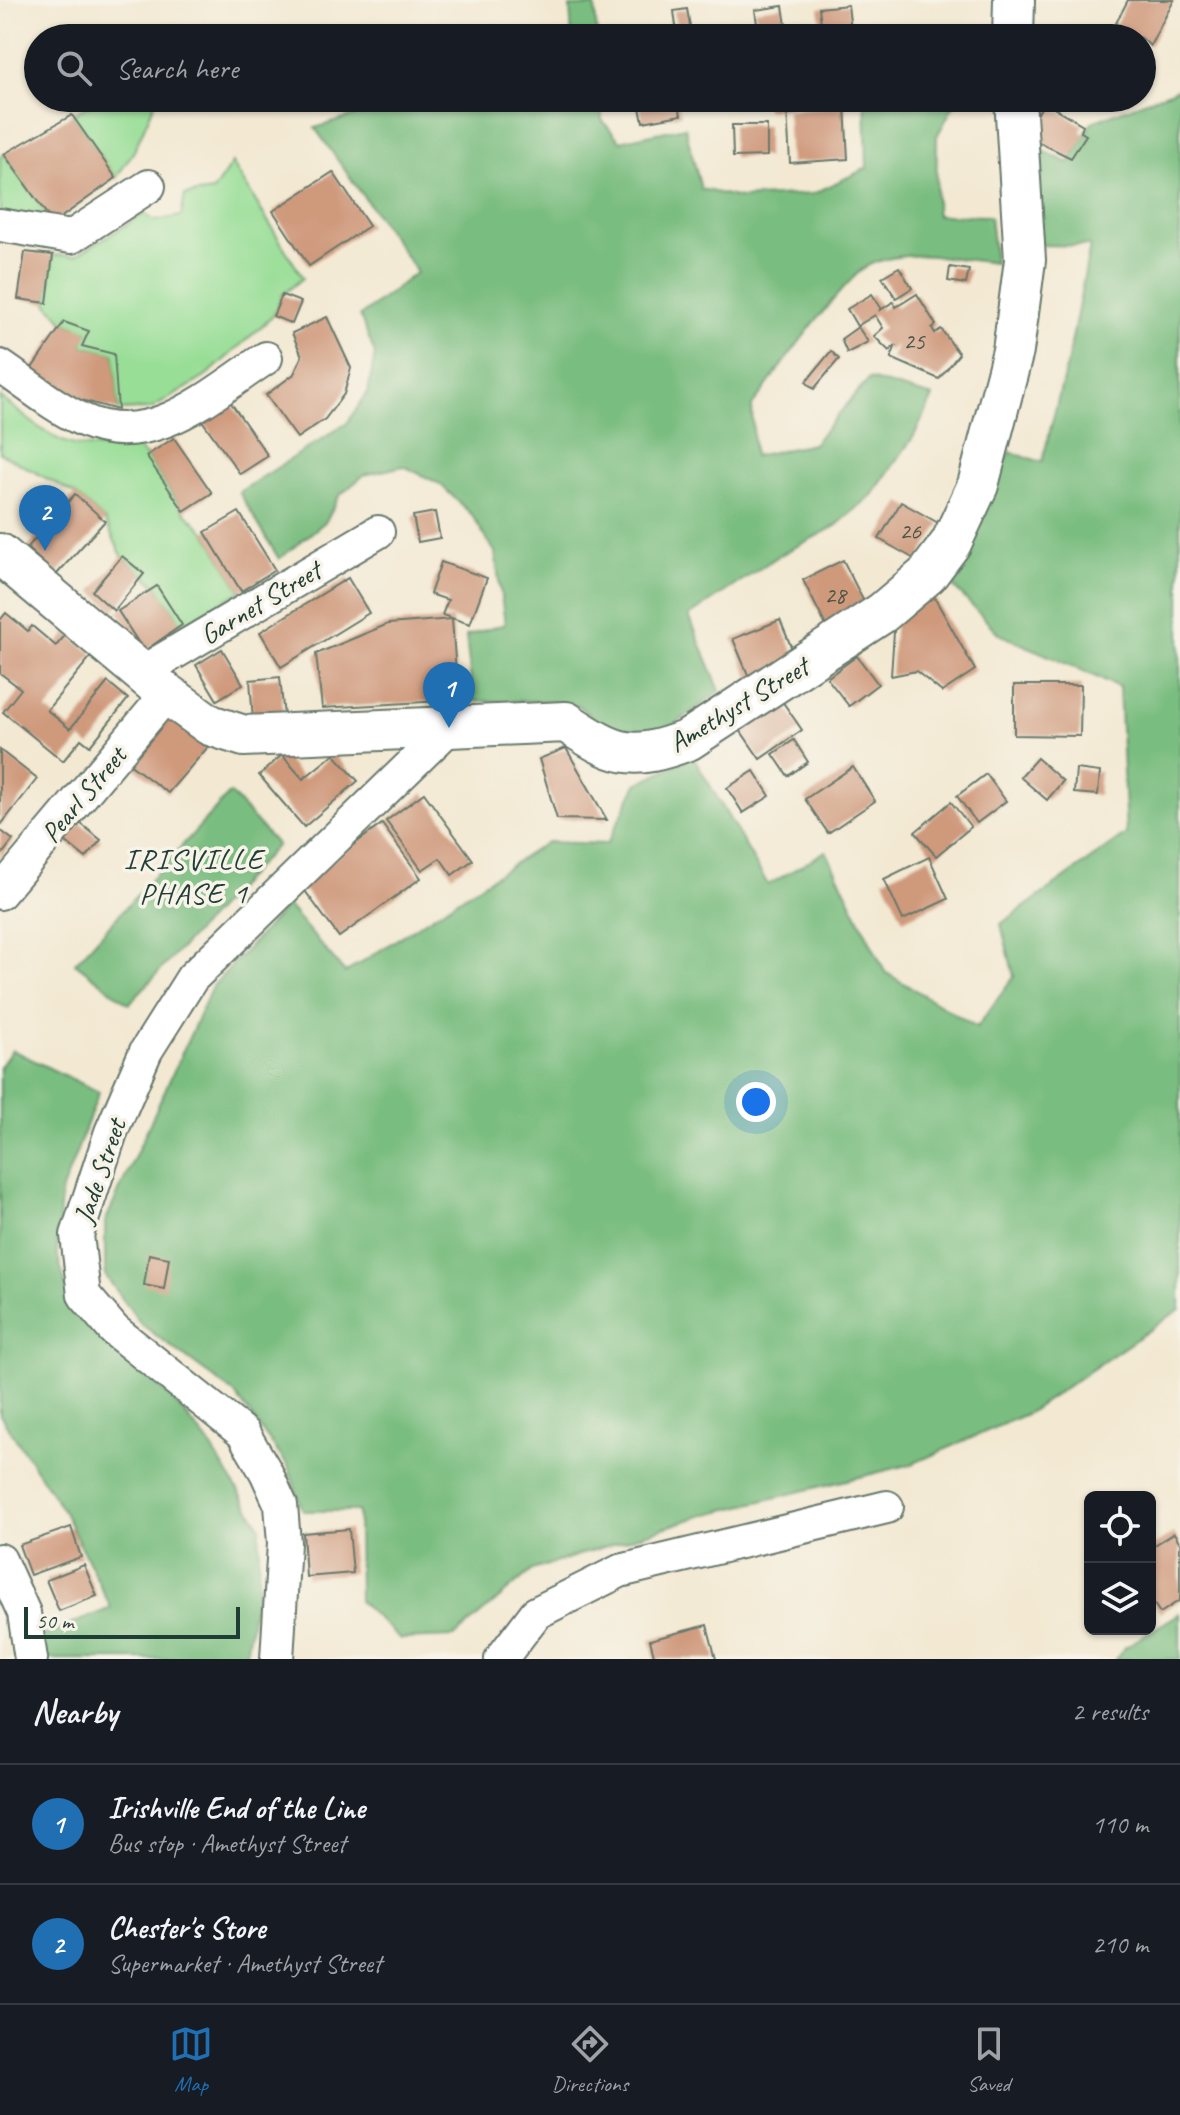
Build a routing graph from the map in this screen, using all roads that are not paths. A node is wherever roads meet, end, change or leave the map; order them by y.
1 (1014, 0) edge
2 (1013, 24) edge
3 (1016, 112) edge
4 (149, 186) dead end
5 (0, 225) edge
6 (266, 358) dead end
7 (0, 366) edge
8 (378, 532) dead end
9 (0, 554) edge
10 (155, 683) junction
11 (449, 728) junction
12 (0, 893) edge
13 (887, 1507) dead end
14 (0, 1560) edge
15 (31, 1659) edge
16 (277, 1659) edge
17 (501, 1659) edge

1 - 2 street
3 - 11 street, Amethyst Street
4 - 5 street
6 - 7 street
8 - 10 street, Garnet Street
9 - 10 street, Amethyst Street
10 - 11 street, Amethyst Street
10 - 12 street, Pearl Street
11 - 16 street, Jade Street
13 - 17 street
14 - 15 street

